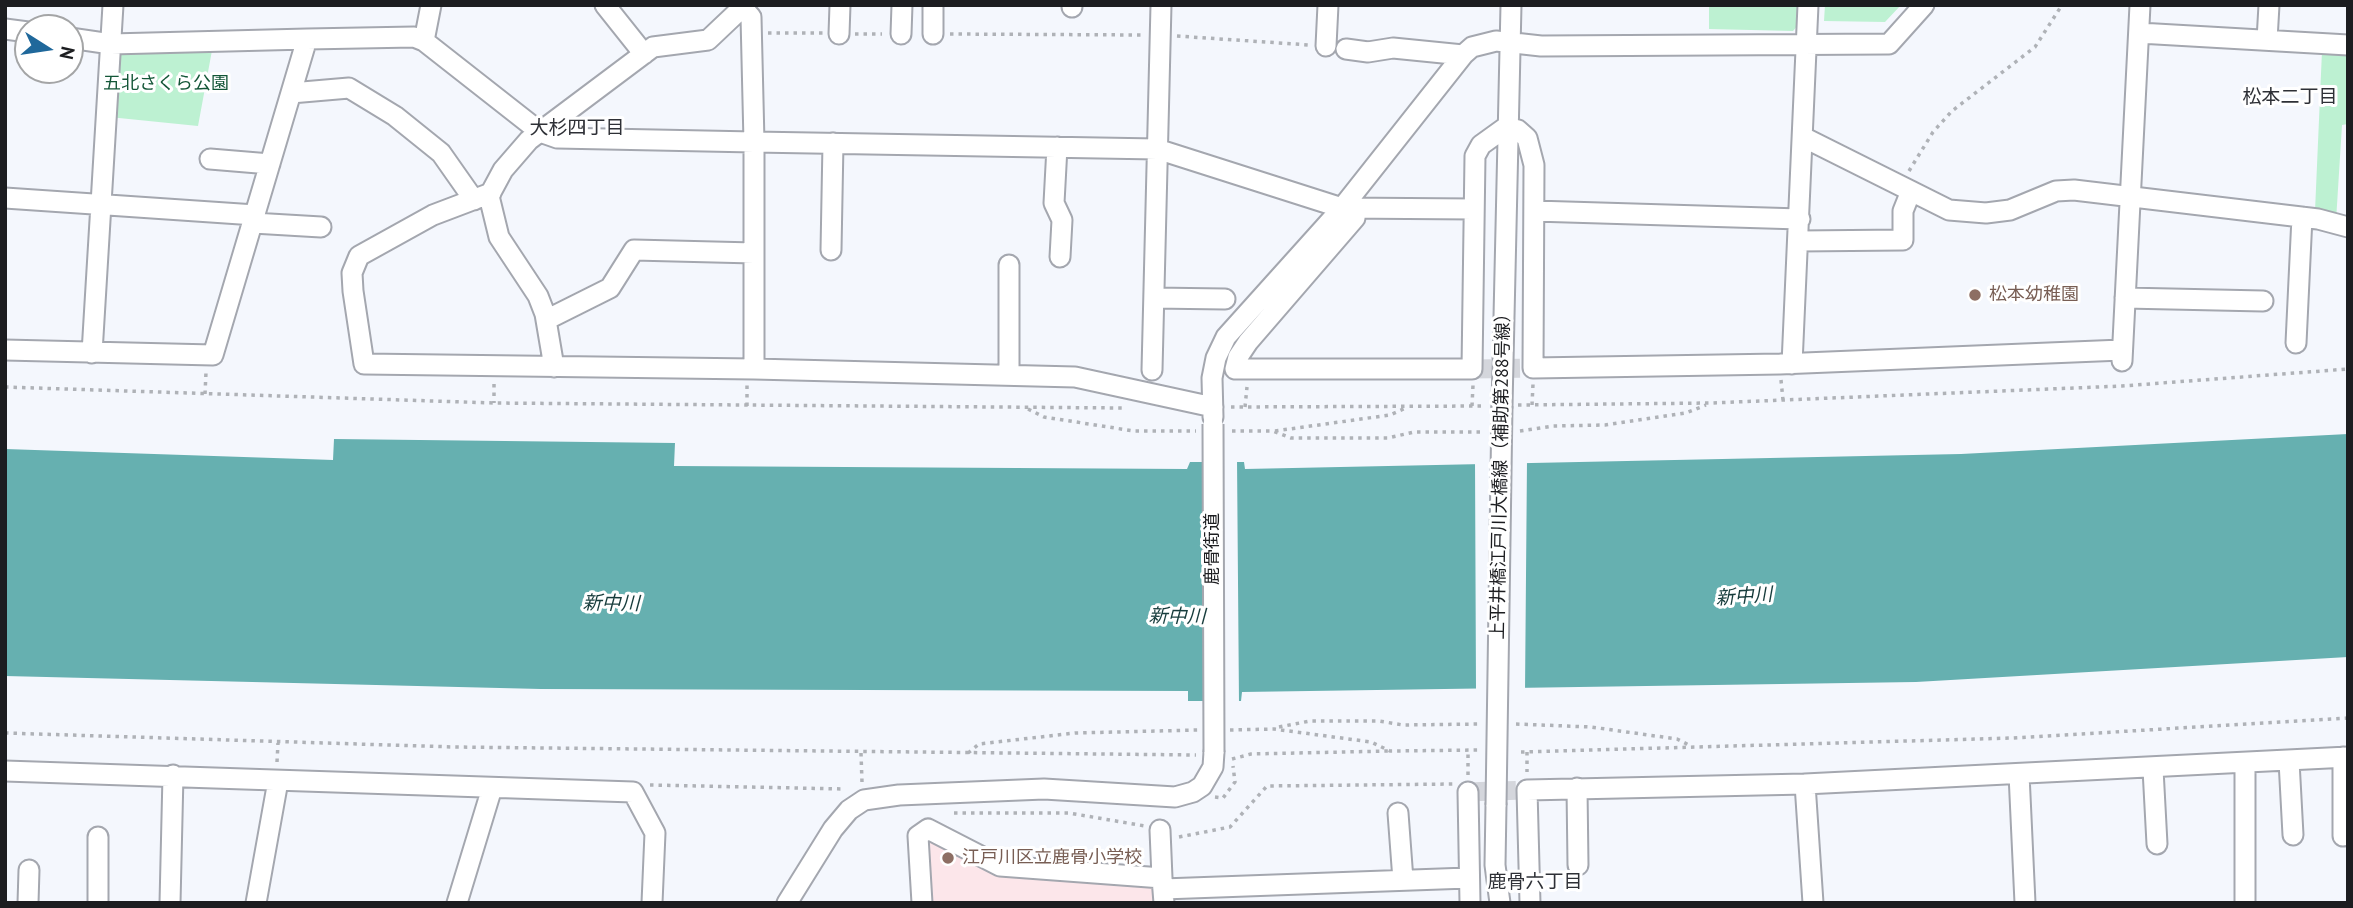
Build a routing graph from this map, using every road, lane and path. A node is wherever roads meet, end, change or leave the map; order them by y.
1 (113, 5) edge
2 (431, 5) edge
3 (605, 5) edge
4 (840, 5) edge
5 (902, 5) edge
6 (933, 5) edge
7 (1161, 5) edge
8 (1328, 5) edge
9 (1511, 5) edge
10 (1808, 5) edge
11 (1924, 5) edge
12 (2062, 5) edge
13 (2140, 5) edge
14 (2269, 5) edge
15 (744, 6) edge
16 (752, 33) junction
17 (839, 33) junction
18 (2138, 33) junction
19 (901, 34) joint
20 (933, 34) joint
21 (1161, 35) junction
22 (307, 38) junction
23 (84, 40) edge
24 (2267, 40) junction
25 (424, 41) junction
26 (1510, 41) junction
27 (111, 44) junction
28 (2348, 44) edge
29 (1807, 45) junction
30 (1336, 48) junction
31 (644, 54) junction
32 (1463, 54) junction
33 (291, 93) junction
34 (1506, 127) junction
35 (540, 132) junction
36 (1803, 137) junction
37 (754, 142) junction
38 (833, 143) junction
39 (1057, 147) junction
40 (1157, 149) junction
41 (210, 159) dead end
42 (270, 164) junction
43 (1905, 189) junction
44 (2130, 195) junction
45 (482, 196) junction
46 (5, 198) edge
47 (100, 204) junction
48 (1349, 208) junction
49 (1474, 209) junction
50 (1534, 211) junction
51 (2302, 217) junction
52 (254, 219) junction
53 (1800, 219) junction
54 (2348, 227) edge
55 (320, 228) dead end
56 (1799, 241) junction
57 (831, 250) dead end
58 (754, 253) junction
59 (1060, 257) dead end
60 (1010, 265) dead end
61 (1154, 298) junction
62 (2125, 298) junction
63 (1225, 299) dead end
64 (2263, 301) dead end
65 (546, 320) junction
66 (2296, 343) dead end
67 (5, 350) edge
68 (92, 353) junction
69 (1792, 363) junction
70 (554, 367) junction
71 (754, 369) junction
72 (2348, 369) edge
73 (1152, 370) dead end
74 (1009, 375) junction
75 (494, 378) dead end
76 (5, 387) edge
77 (494, 402) junction
78 (1711, 403) junction
79 (1412, 406) junction
80 (1502, 406) junction
81 (1215, 423) junction
82 (1491, 431) dead end
83 (1517, 431) dead end
84 (1273, 432) junction
85 (2348, 718) edge
86 (5, 733) edge
87 (278, 743) junction
88 (1390, 751) dead end
89 (1468, 751) dead end
90 (1527, 751) junction
91 (1521, 752) dead end
92 (861, 753) junction
93 (1215, 755) junction
94 (2346, 757) edge
95 (2288, 761) junction
96 (2245, 764) junction
97 (2153, 769) junction
98 (5, 771) edge
99 (2020, 774) junction
100 (173, 775) junction
101 (277, 777) junction
102 (1527, 781) dead end
103 (1805, 784) junction
104 (643, 785) dead end
105 (492, 788) junction
106 (1468, 788) joint
107 (1577, 788) junction
108 (863, 792) junction
109 (1398, 813) dead end
110 (1160, 830) dead end
111 (2293, 835) dead end
112 (2343, 836) dead end
113 (98, 837) dead end
114 (2157, 844) dead end
115 (1578, 865) dead end
116 (29, 870) dead end
117 (1468, 878) junction
118 (1403, 880) junction
119 (1163, 890) edge
120 (790, 902) edge
121 (27, 903) edge
122 (98, 903) edge
123 (170, 903) edge
124 (256, 903) edge
125 (457, 903) edge
126 (652, 903) edge
127 (922, 903) edge
128 (1470, 903) edge
129 (1500, 903) edge
130 (1530, 903) edge
131 (1813, 903) edge
132 (2025, 903) edge
133 (2245, 903) edge

1 - 27 street
2 - 25 street
3 - 31 street
4 - 17 street
5 - 19 street
6 - 20 street
7 - 21 street
8 - 30 street
9 - 26 street
10 - 29 street
11 - 29 street
12 - 43 path
13 - 18 street
14 - 24 street
15 - 16 street
15 - 31 street
16 - 17 path
16 - 37 street
17 - 19 path
18 - 24 street
18 - 44 street
20 - 21 path
21 - 30 path
21 - 40 street
22 - 25 street
22 - 27 street
22 - 33 street
23 - 27 street
24 - 28 street
25 - 35 street
26 - 29 street
26 - 32 street
26 - 34 street, 上平井橋江戸川大橋線（補助第288号線）
27 - 47 street
29 - 36 street
30 - 32 street
31 - 35 street
32 - 48 street, 鹿骨街道
33 - 42 street
33 - 45 street
34 - 49 street
34 - 50 street
34 - 80 street, 上平井橋江戸川大橋線（補助第288号線）
35 - 37 street
35 - 45 street
36 - 43 street
36 - 53 street
37 - 38 street
37 - 58 street
38 - 39 street
38 - 57 street
39 - 40 street
39 - 59 street
40 - 48 street
40 - 61 street
41 - 42 street
42 - 52 street
43 - 44 street
43 - 56 street
44 - 51 street
44 - 62 street
45 - 65 street
45 - 70 street
46 - 47 street
47 - 52 street
47 - 68 street
48 - 49 street
48 - 49 street
48 - 81 street, 鹿骨街道
50 - 53 street
50 - 69 street
51 - 54 street
51 - 66 street
52 - 55 street
52 - 68 street
53 - 56 street
56 - 69 street
58 - 65 street
58 - 71 street
60 - 74 street
61 - 63 street
61 - 73 street
62 - 64 street
62 - 69 street
65 - 70 street
67 - 68 street
70 - 71 street
71 - 74 street
72 - 78 path
74 - 81 street
75 - 77 path
76 - 77 path
77 - 81 path
78 - 80 path
78 - 83 path
79 - 80 path
79 - 81 path
79 - 84 path
80 - 129 street, 上平井橋江戸川大橋線（補助第288号線）, bridge
81 - 84 path
81 - 93 street, 鹿骨街道, bridge
82 - 84 path
85 - 90 path
86 - 87 path
87 - 92 path
87 - 101 path
88 - 93 path
89 - 106 path
90 - 91 path
90 - 102 path
92 - 93 path
92 - 108 path
93 - 108 street, 鹿骨街道
94 - 95 street
94 - 112 street
95 - 96 street
95 - 111 street
96 - 97 street
96 - 133 street
97 - 99 street
97 - 114 street
98 - 100 street
99 - 103 street
99 - 132 street
100 - 101 street
100 - 123 street
101 - 105 street
101 - 124 street
103 - 107 street
103 - 131 street
104 - 108 path
105 - 125 street
105 - 126 street
106 - 117 street
107 - 115 street
107 - 130 street
108 - 120 street
109 - 118 street
110 - 119 street
113 - 122 street
116 - 121 street
117 - 118 street
117 - 128 street
118 - 119 street
119 - 127 street

